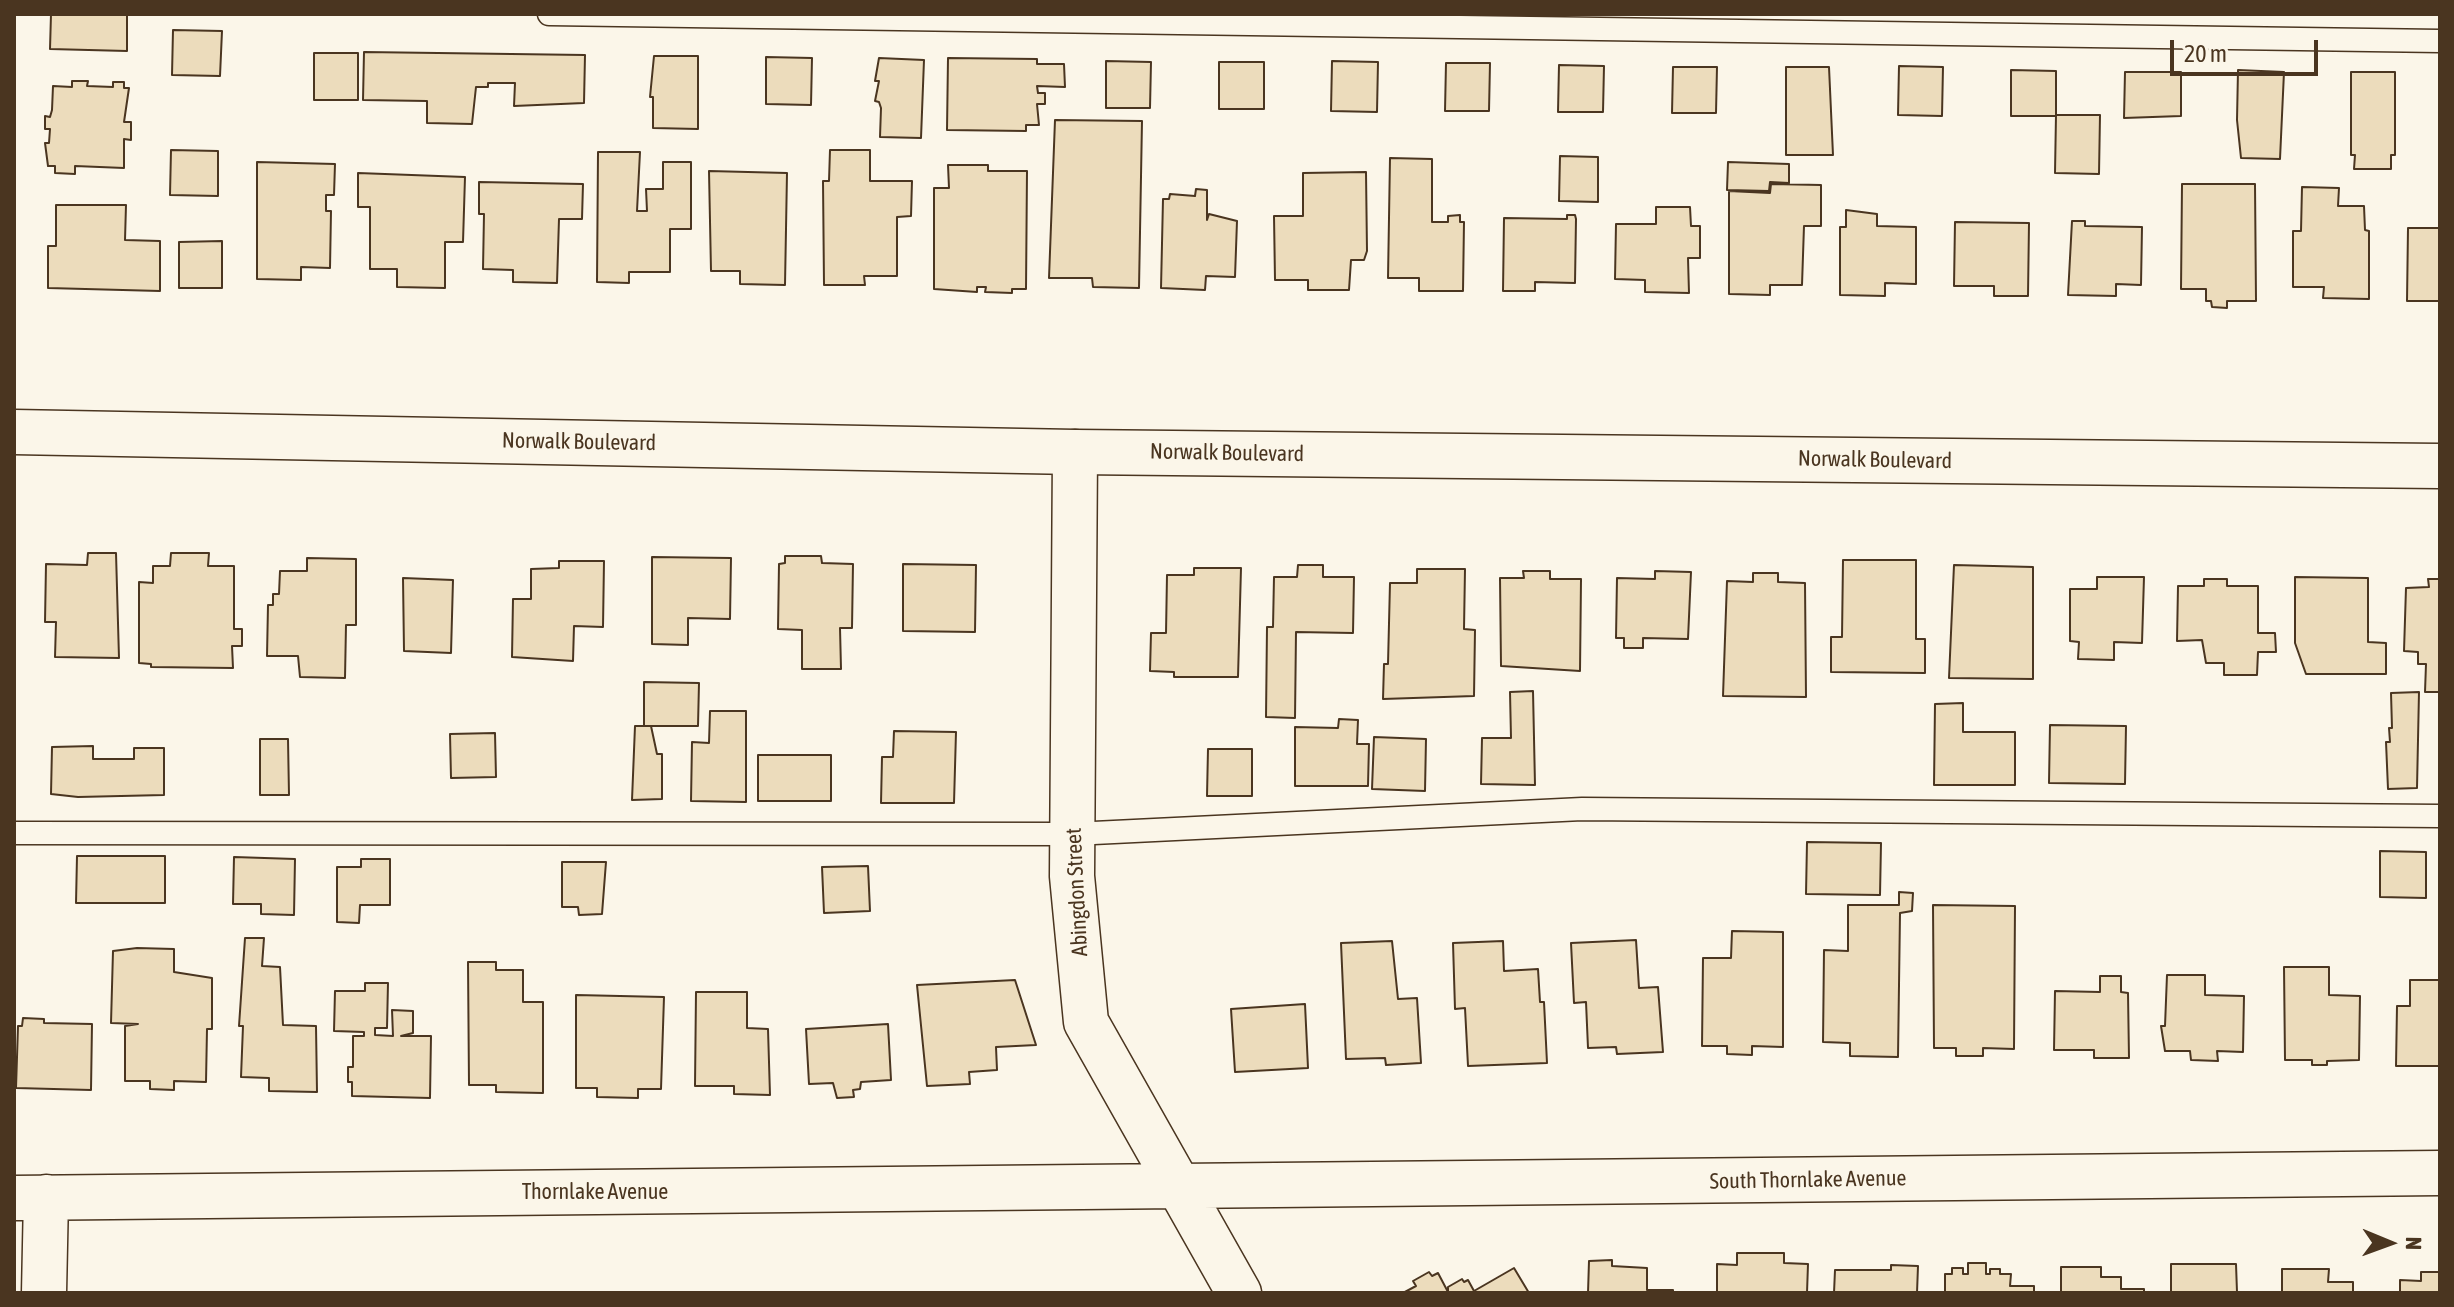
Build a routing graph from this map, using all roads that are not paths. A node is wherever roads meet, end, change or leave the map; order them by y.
1 (549, 14) edge
2 (1675, 22) edge
3 (2440, 41) edge
4 (14, 432) edge
5 (1075, 452) junction
6 (2440, 466) edge
7 (2440, 816) edge
8 (14, 833) edge
9 (1073, 834) junction
10 (2440, 1173) edge
11 (1176, 1187) junction
12 (30, 1197) edge
13 (44, 1293) edge
14 (1239, 1293) edge

1 - 2 lane
2 - 3 lane
4 - 5 street, Norwalk Boulevard
5 - 6 street, Norwalk Boulevard
5 - 9 street, Abingdon Street
7 - 9 lane
8 - 9 lane
9 - 11 street, Abingdon Street
10 - 11 street, South Thornlake Avenue
11 - 12 street, Thornlake Avenue
11 - 14 street, Abingdon Street
12 - 13 street

